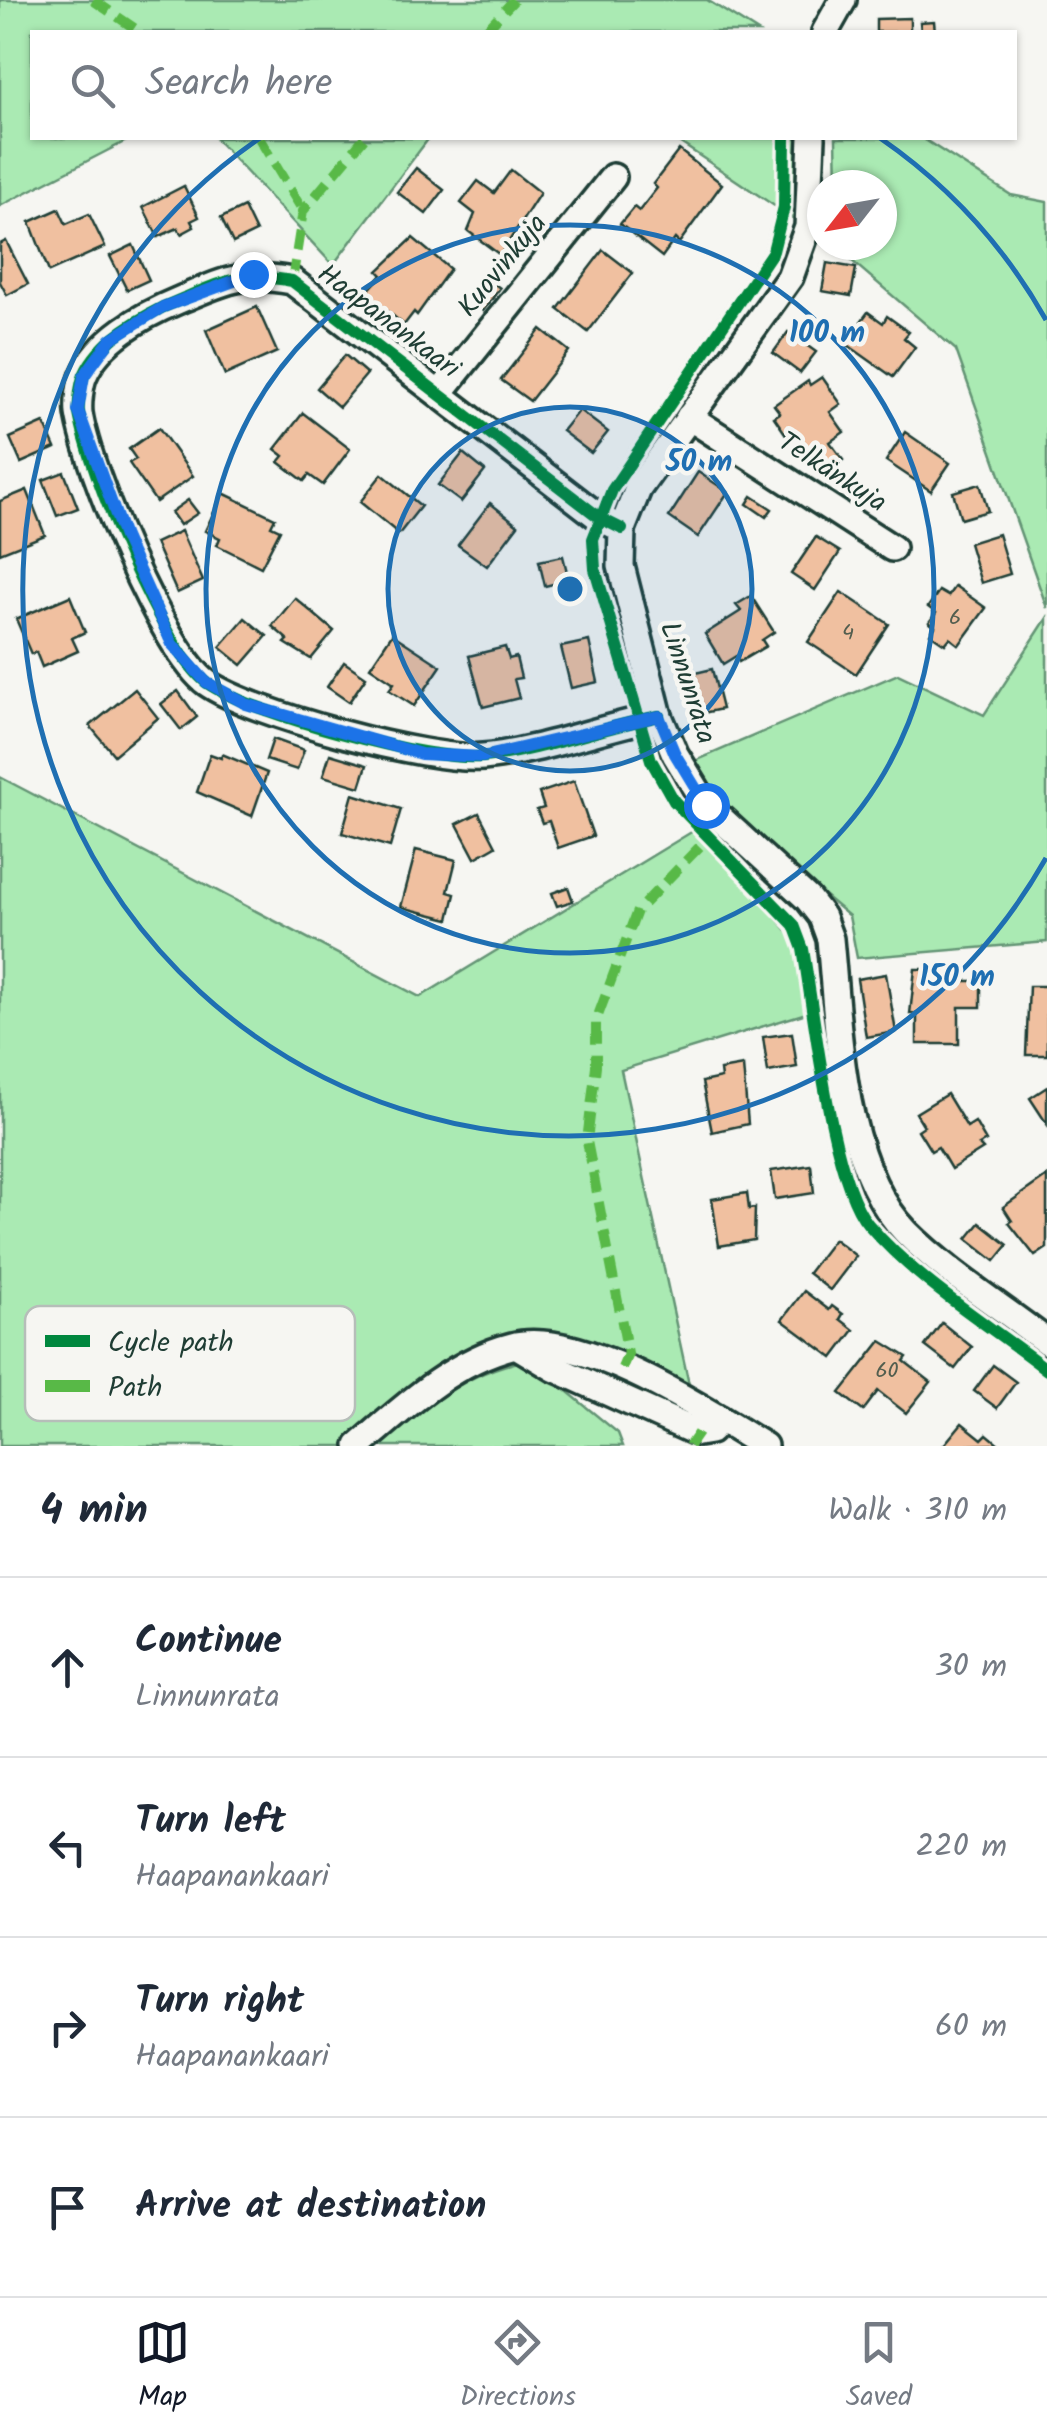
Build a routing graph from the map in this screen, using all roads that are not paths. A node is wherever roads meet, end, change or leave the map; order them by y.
1 (842, 0) edge
2 (826, 30) edge
3 (812, 140) edge
4 (612, 177) dead end
5 (440, 393) junction
6 (689, 418) junction
7 (622, 530) junction
8 (892, 548) dead end
9 (659, 716) junction
10 (1047, 1342) edge
11 (515, 1344) junction
12 (720, 1419) junction
13 (359, 1446) edge
14 (764, 1446) edge

1 - 2 street
3 - 6 street, Linnunrata
4 - 5 street, Kuovinkuja
5 - 7 street, Haapanankaari
5 - 9 street, Haapanankaari
6 - 7 street, Linnunrata
6 - 8 street, Telkänkuja
7 - 9 street, Linnunrata
9 - 10 street, Linnunrata
11 - 12 street
11 - 12 street
11 - 13 street
12 - 14 street

